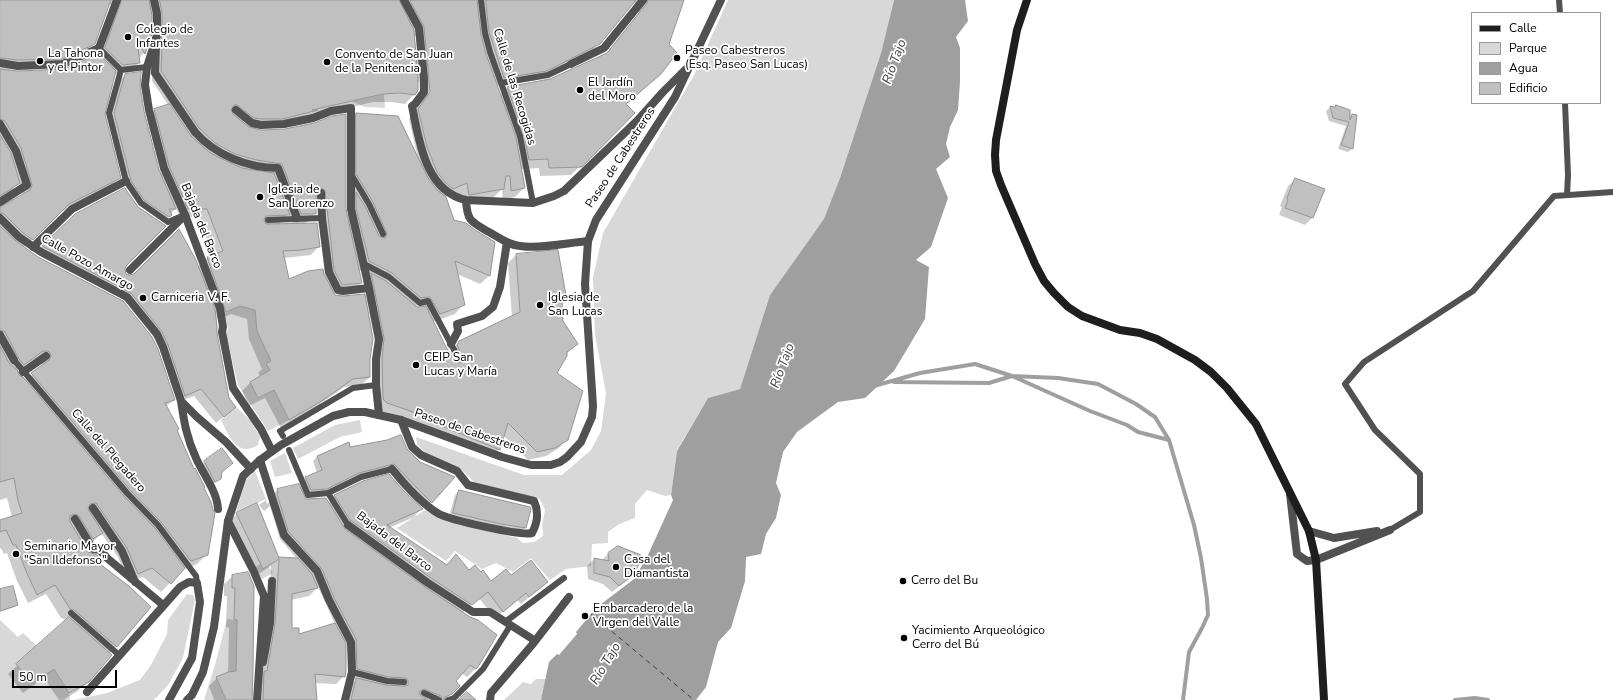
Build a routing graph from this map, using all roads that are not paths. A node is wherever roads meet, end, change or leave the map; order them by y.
1 (117, 0) edge
2 (154, 0) edge
3 (404, 0) edge
4 (481, 0) edge
5 (643, 0) edge
6 (721, 0) edge
7 (1027, 0) edge
8 (1560, 0) edge
9 (1560, 12) edge
10 (157, 35) junction
11 (99, 48) junction
12 (0, 63) edge
13 (571, 64) joint
14 (690, 66) junction
15 (147, 67) junction
16 (121, 70) junction
17 (501, 83) junction
18 (1565, 104) edge
19 (236, 110) dead end
20 (0, 124) edge
21 (351, 174) junction
22 (126, 181) junction
23 (1613, 192) edge
24 (321, 194) dead end
25 (1567, 195) junction
26 (466, 200) junction
27 (0, 202) edge
28 (534, 203) junction
29 (185, 215) junction
30 (0, 218) edge
31 (297, 218) junction
32 (322, 218) junction
33 (268, 220) dead end
34 (383, 234) dead end
35 (588, 241) junction
36 (507, 242) junction
37 (33, 247) junction
38 (364, 264) junction
39 (130, 270) dead end
40 (370, 288) junction
41 (0, 335) edge
42 (451, 344) junction
43 (46, 356) dead end
44 (459, 359) dead end
45 (14, 360) joint
46 (23, 372) junction
47 (376, 385) junction
48 (181, 401) junction
49 (379, 415) junction
50 (401, 420) junction
51 (283, 436) dead end
52 (289, 450) dead end
53 (272, 451) junction
54 (260, 460) junction
55 (251, 469) junction
56 (392, 469) joint
57 (1289, 490) junction
58 (328, 493) junction
59 (93, 508) dead end
60 (218, 509) dead end
61 (75, 519) dead end
62 (228, 521) junction
63 (348, 525) joint
64 (1390, 530) junction
65 (1309, 531) junction
66 (1316, 560) junction
67 (564, 578) dead end
68 (272, 581) dead end
69 (136, 582) junction
70 (197, 583) junction
71 (569, 597) dead end
72 (163, 605) junction
73 (71, 613) dead end
74 (508, 624) junction
75 (534, 640) junction
76 (119, 655) junction
77 (258, 671) junction
78 (352, 672) junction
79 (404, 682) dead end
80 (87, 692) dead end
81 (424, 694) dead end
82 (169, 700) edge
83 (187, 700) edge
84 (257, 700) edge
85 (345, 700) edge
86 (439, 700) edge
87 (448, 700) edge
88 (490, 700) edge
89 (1324, 700) edge

1 - 11 street
2 - 10 street, Bajada del Barco
3 - 26 street
4 - 17 lane, Calle de las Recogidas
5 - 13 street
6 - 14 street, Paseo de Cabestreros
7 - 57 main road
8 - 9 lane
10 - 15 street, Bajada del Barco
10 - 31 street
11 - 12 street
11 - 16 lane
13 - 17 lane
14 - 28 street
14 - 35 street, Paseo de Cabestreros
15 - 16 lane
15 - 29 street, Bajada del Barco
16 - 22 lane
17 - 28 lane, Calle de las Recogidas
18 - 25 lane
19 - 21 street
20 - 27 street
21 - 34 lane
21 - 38 street
22 - 29 lane
22 - 37 street
23 - 25 lane
24 - 32 street
25 - 64 lane
26 - 28 street
26 - 36 street
29 - 39 street
29 - 53 street, Bajada del Barco
30 - 37 street, Calle Pozo Amargo
31 - 32 lane
31 - 33 lane
32 - 40 street
35 - 36 street
35 - 50 street, Paseo de Cabestreros
36 - 42 street
37 - 48 street, Calle Pozo Amargo
38 - 40 street
38 - 42 lane
40 - 47 street
41 - 45 street, Calle del Plegadero
42 - 44 lane
43 - 46 street
45 - 46 lane, Calle del Plegadero
46 - 70 lane, Calle del Plegadero
47 - 49 street
47 - 51 lane
48 - 55 street, Calle Pozo Amargo
48 - 60 street
49 - 50 street, Paseo de Cabestreros
49 - 53 street, Paseo de Cabestreros
50 - 56 street
52 - 58 lane
53 - 54 street, Paseo de Cabestreros
54 - 55 street, Paseo de Cabestreros
54 - 78 street
55 - 62 street, Paseo de Cabestreros
56 - 58 lane
57 - 65 main road
57 - 66 street
58 - 63 lane, Bajada del Barco
59 - 69 street
61 - 69 street
62 - 77 street
62 - 83 street, Paseo de Cabestreros
63 - 74 street, Bajada del Barco
64 - 65 street
64 - 66 street
65 - 66 main road
66 - 89 main road
67 - 74 lane
68 - 77 street
69 - 72 street
70 - 72 street
70 - 82 street
71 - 75 street
72 - 76 street
73 - 76 lane
74 - 75 street
74 - 87 lane
75 - 88 street
76 - 80 street
77 - 84 street
78 - 79 lane
78 - 85 street
81 - 86 lane

